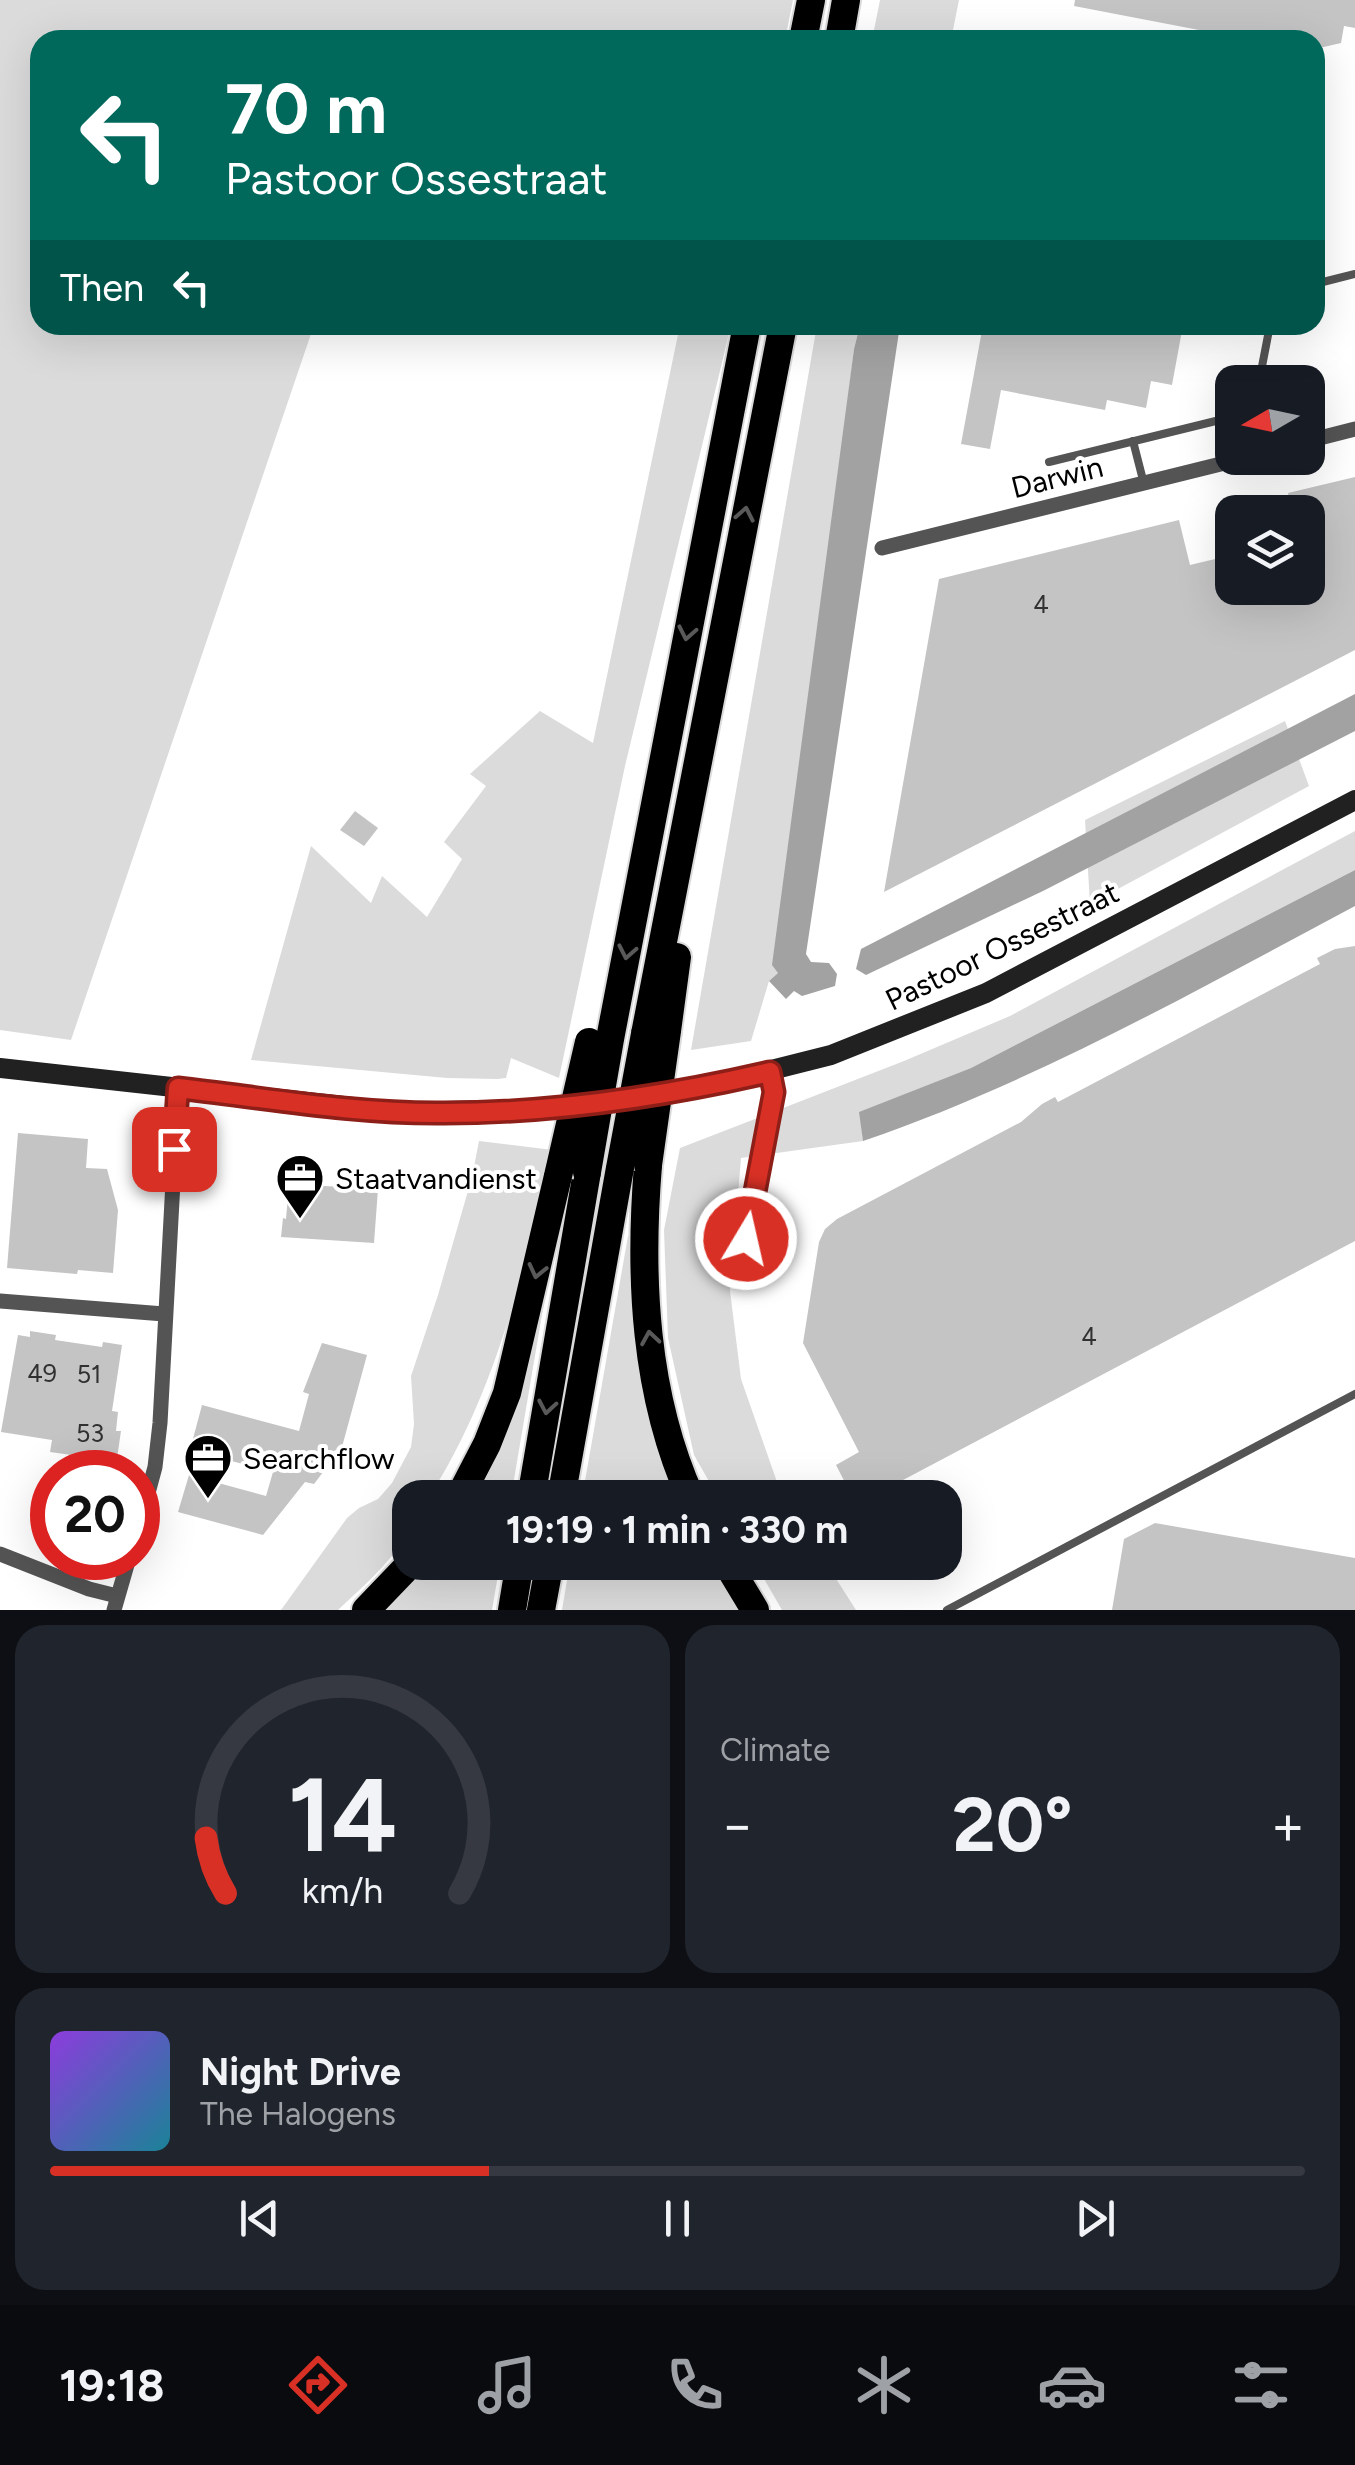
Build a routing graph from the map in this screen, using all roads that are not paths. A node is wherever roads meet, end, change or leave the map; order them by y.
1 (811, 0) edge
2 (846, 0) edge
3 (805, 30) edge
4 (841, 30) edge
5 (1355, 274) edge
6 (1325, 282) edge
7 (745, 335) edge
8 (780, 335) edge
9 (1268, 335) edge
10 (1262, 365) edge
11 (1215, 420) edge
12 (1355, 429) edge
13 (1325, 437) edge
14 (1132, 442) junction
15 (1049, 462) dead end
16 (1215, 466) edge
17 (1144, 484) junction
18 (882, 548) dead end
19 (1355, 800) edge
20 (600, 1040) junction
21 (0, 1068) edge
22 (770, 1072) junction
23 (178, 1088) junction
24 (634, 1166) junction
25 (746, 1239) dead end
26 (0, 1300) edge
27 (164, 1314) junction
28 (1355, 1394) edge
29 (156, 1450) edge
30 (468, 1480) edge
31 (534, 1480) edge
32 (565, 1480) edge
33 (685, 1480) edge
34 (0, 1554) edge
35 (395, 1580) edge
36 (517, 1580) edge
37 (547, 1580) edge
38 (737, 1580) edge
39 (115, 1603) edge
40 (366, 1610) edge
41 (512, 1610) edge
42 (541, 1610) edge
43 (755, 1610) edge
44 (947, 1610) edge

1 - 3 highway
2 - 4 highway
5 - 6 lane
7 -> 20 highway
24 -> 8 highway, bridge
9 - 10 lane
11 - 14 lane
12 - 13 street
14 - 15 lane
14 - 17 lane
16 - 17 street, Darwin
17 - 18 street, Darwin
19 - 22 main road, Pastoor Ossestraat
20 -> 30 highway, bridge
20 -> 31 highway, bridge
21 - 23 main road, Pastoor Ossestraat
22 - 23 main road, Pastoor Ossestraat
22 - 25 lane
23 - 27 street
24 - 32 highway
33 -> 24 highway
26 - 27 street
27 - 29 street
28 - 44 lane
34 - 39 street
35 - 40 highway
36 - 41 highway
37 - 42 highway
38 - 43 highway

